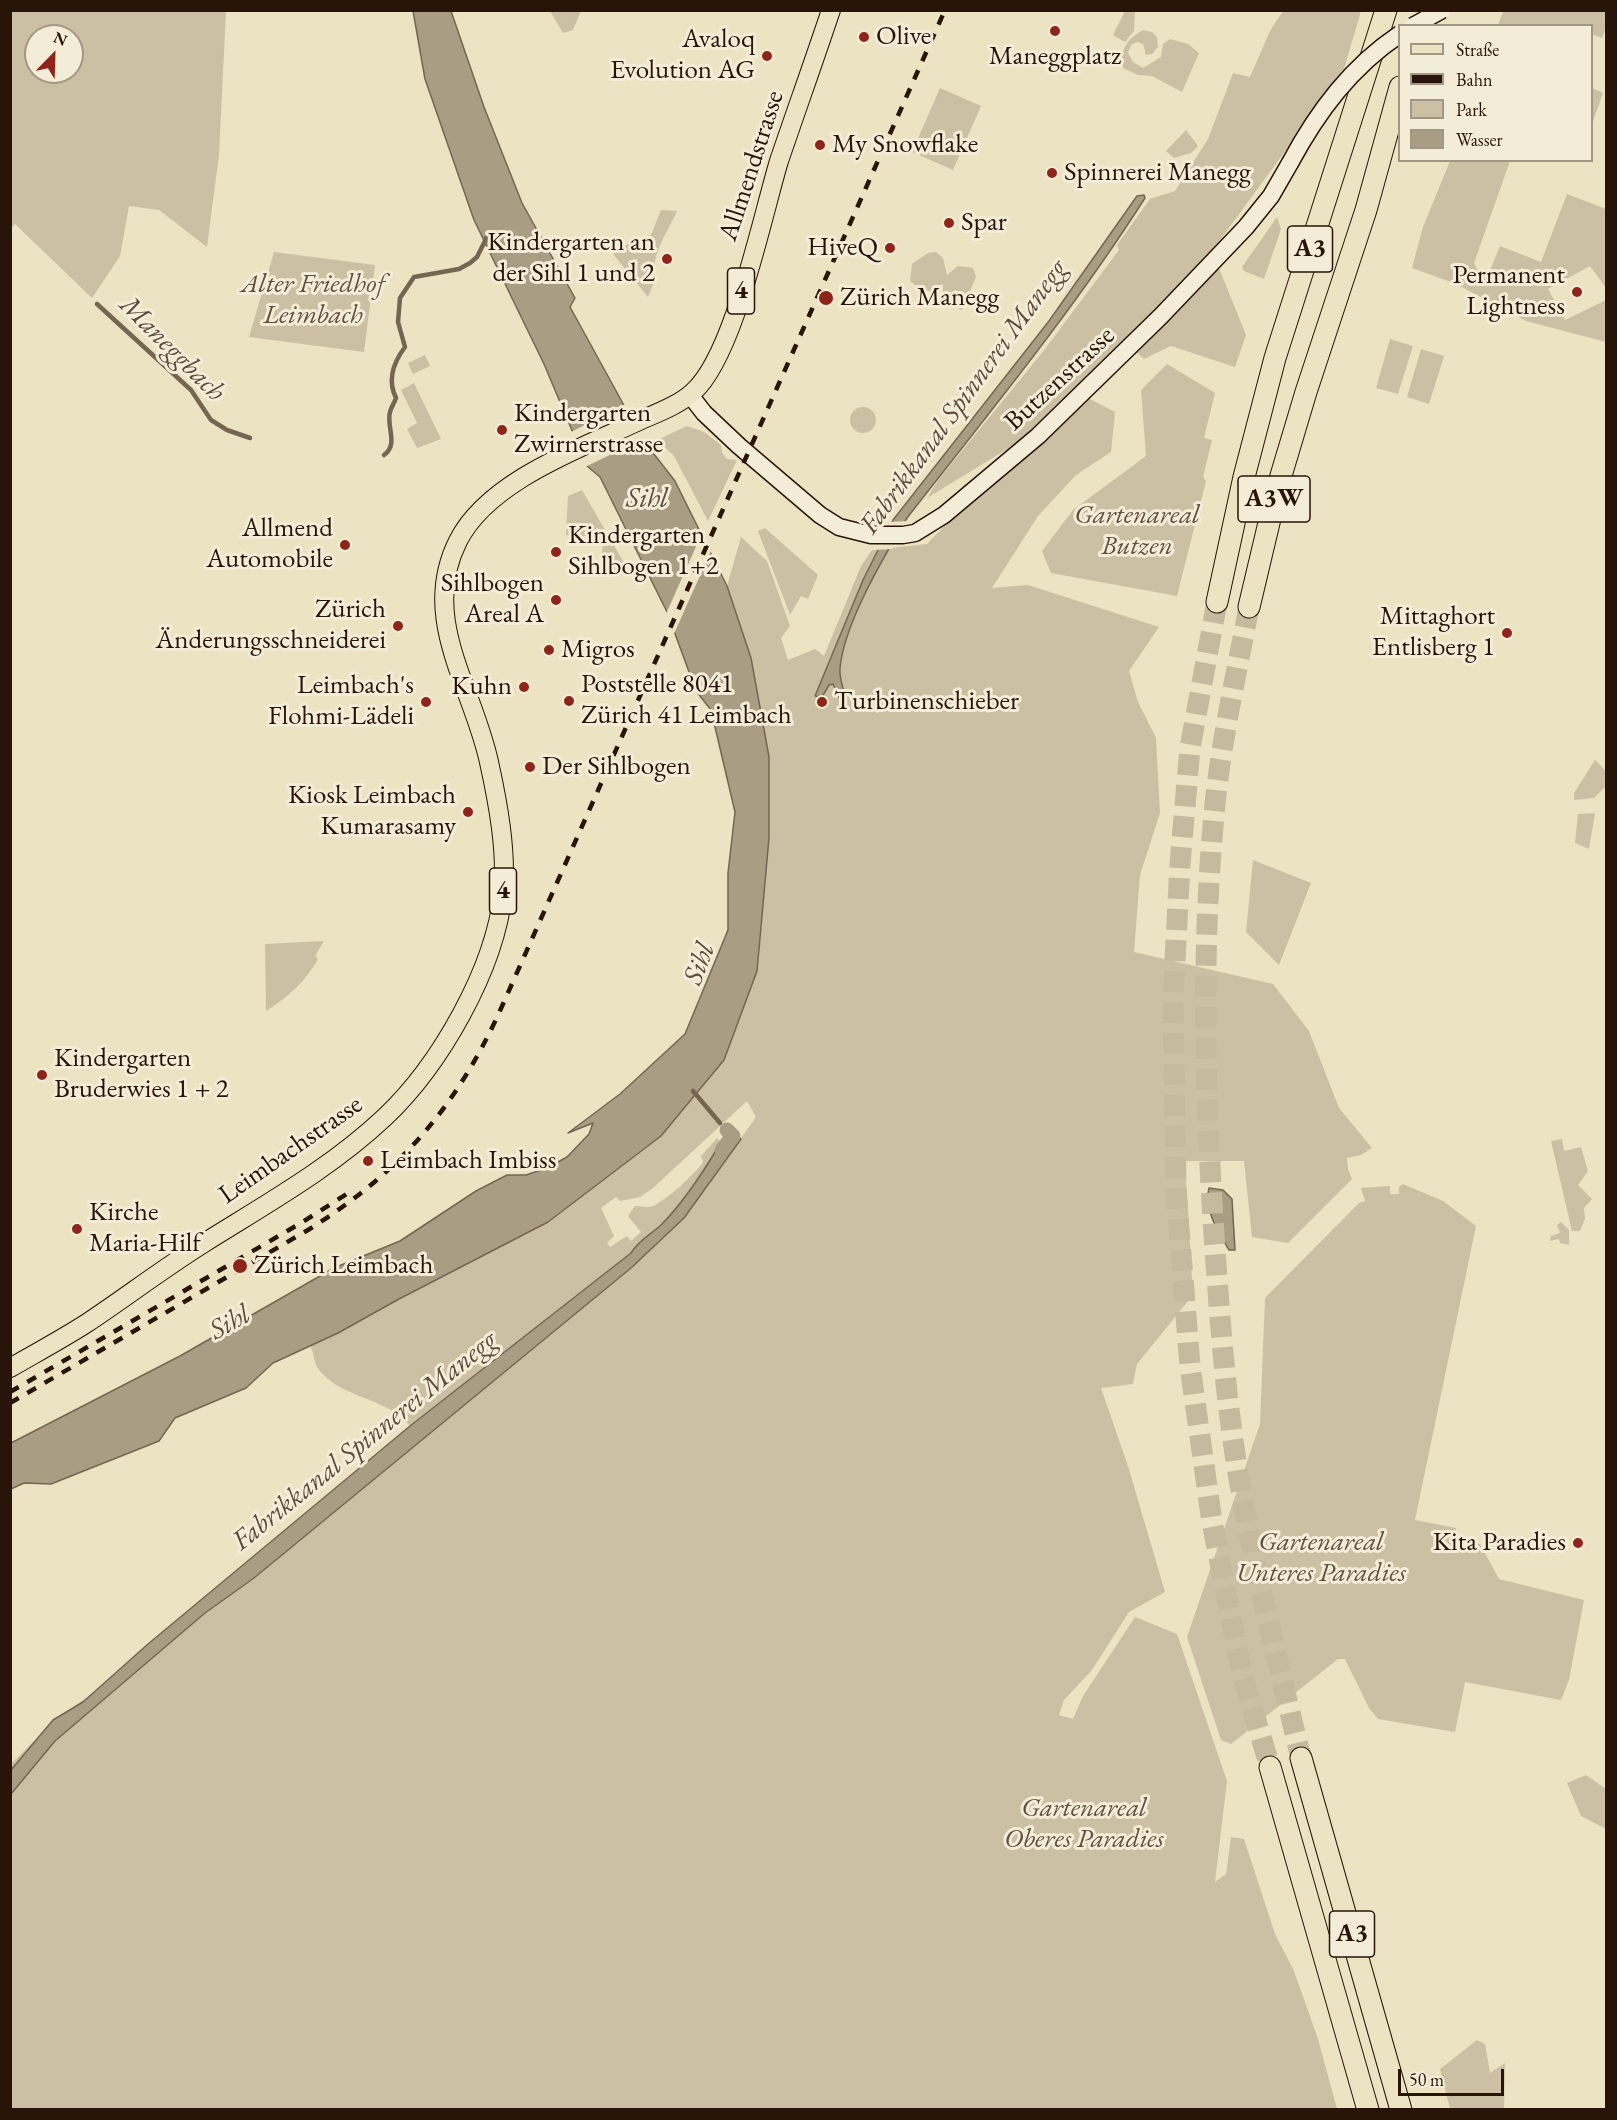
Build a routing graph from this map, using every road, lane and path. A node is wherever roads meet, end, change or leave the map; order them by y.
1 (831, 10) edge
2 (1386, 10) edge
3 (1441, 10) edge
4 (1418, 24) edge
5 (1398, 36) edge
6 (1398, 94) edge
7 (1398, 128) edge
8 (1365, 210) junction
9 (690, 395) junction
10 (570, 453) joint
11 (1217, 602) tunnel mouth
12 (1249, 607) tunnel mouth
13 (10, 1368) edge
14 (1301, 1758) tunnel mouth
15 (1270, 1767) tunnel mouth
16 (1368, 2109) edge
17 (1401, 2109) edge

1 - 9 main road, Allmendstrasse / 4
2 - 11 highway, A3
3 - 4 main road, bridge
5 - 9 main road, Butzenstrasse, bridge
6 - 8 highway, A3W
7 - 8 highway, A3
8 - 12 highway, A3W
9 - 10 main road, Allmendstrasse / 4
10 - 13 main road, Leimbachstrasse / 4
14 - 17 highway, A3
15 - 16 highway, A3

